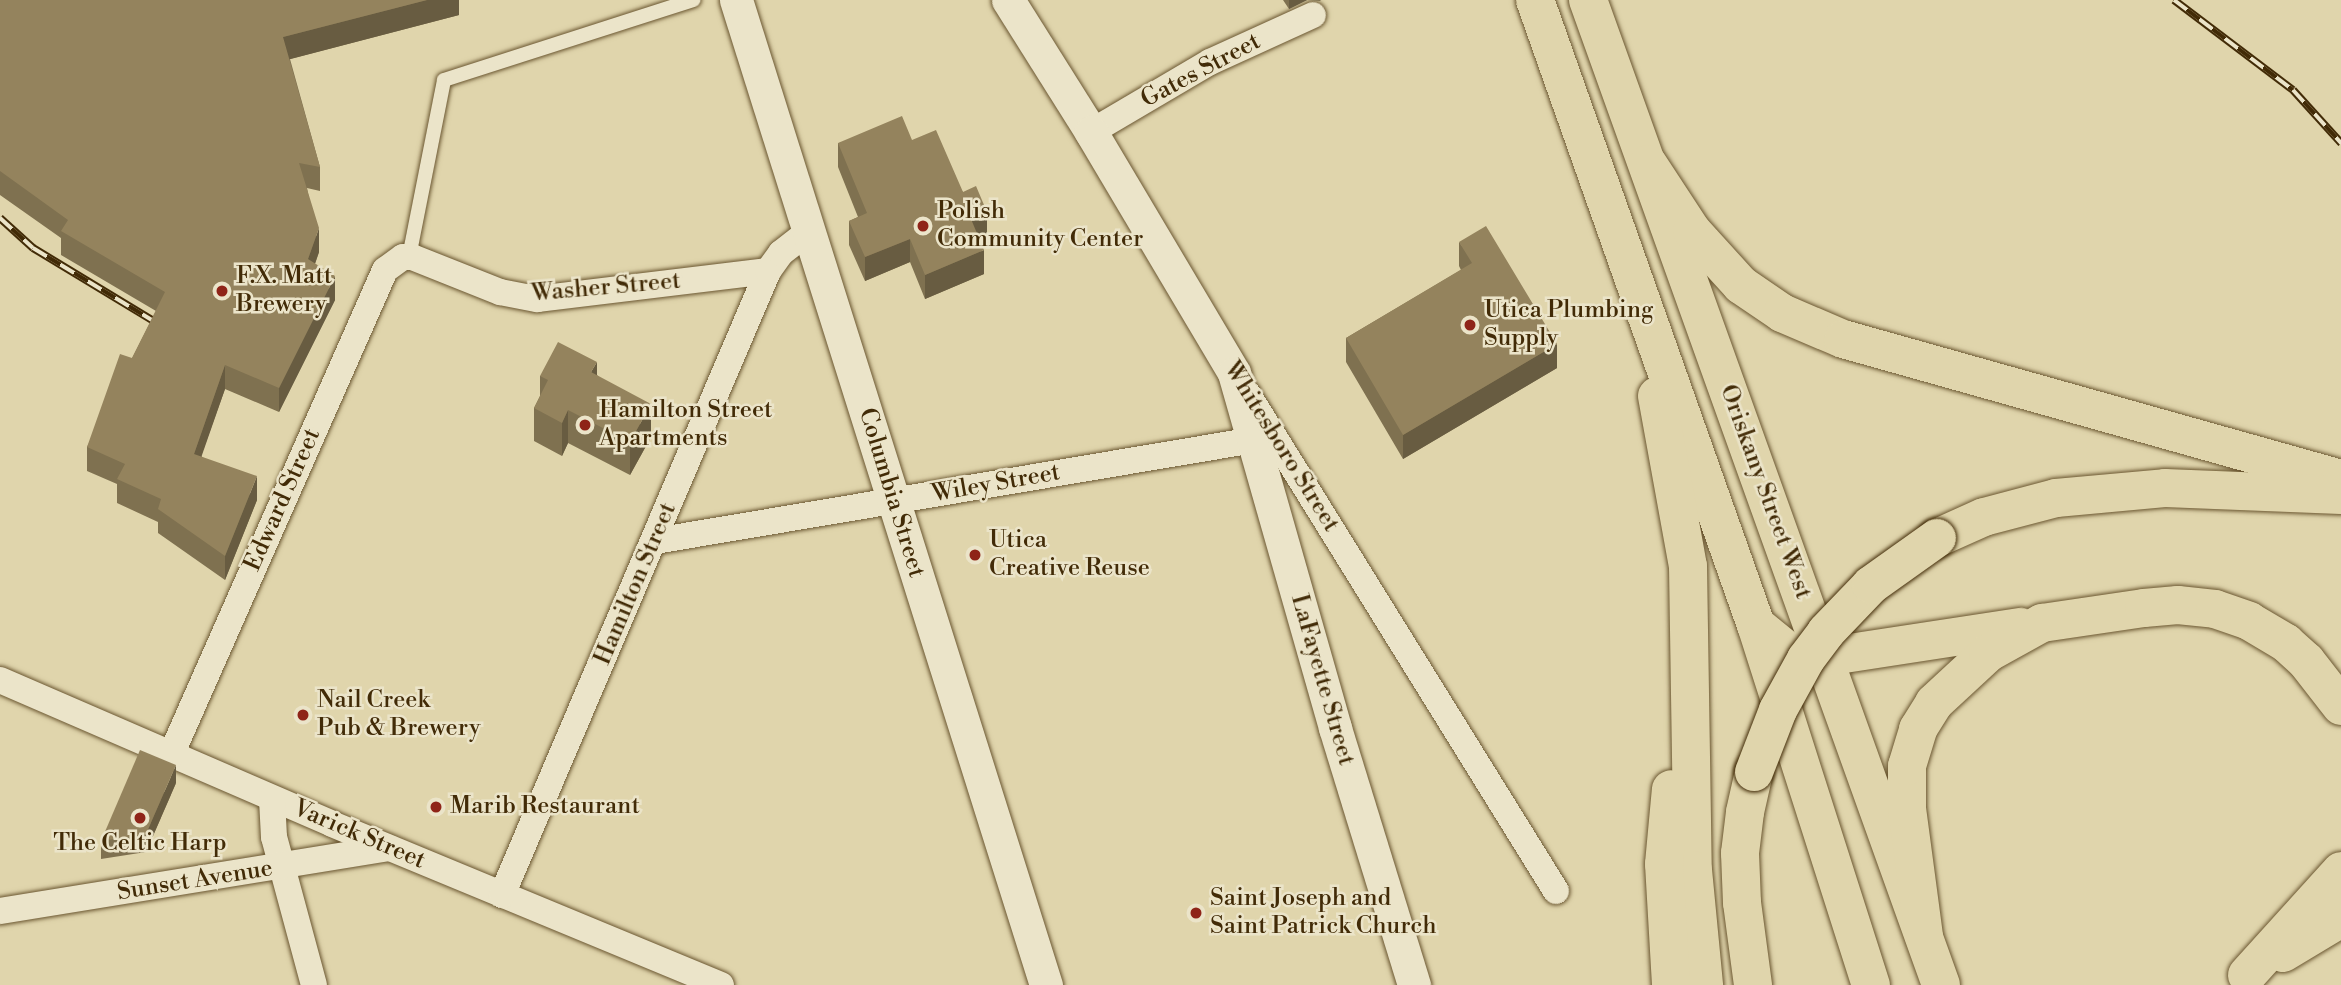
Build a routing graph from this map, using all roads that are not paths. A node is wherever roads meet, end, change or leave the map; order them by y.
1 (694, 0) edge
2 (736, 0) edge
3 (1008, 0) edge
4 (1535, 0) edge
5 (1588, 0) edge
6 (1314, 15) dead end
7 (1091, 132) junction
8 (1648, 164) junction
9 (810, 230) junction
10 (408, 257) junction
11 (768, 271) junction
12 (1635, 280) junction
13 (1234, 373) junction
14 (1254, 440) junction
15 (2341, 479) edge
16 (2341, 495) edge
17 (894, 502) junction
18 (655, 541) junction
19 (2042, 623) junction
20 (1756, 625) junction
21 (1824, 657) junction
22 (0, 680) edge
23 (2341, 706) edge
24 (1692, 713) junction
25 (171, 755) junction
26 (1754, 772) junction
27 (272, 799) junction
28 (390, 848) junction
29 (281, 867) junction
30 (2341, 871) edge
31 (1556, 891) dead end
32 (502, 895) junction
33 (0, 911) edge
34 (2341, 918) edge
35 (1924, 936) junction
36 (675, 976) edge
37 (2240, 980) edge
38 (314, 985) edge
39 (721, 985) edge
40 (1046, 985) edge
41 (1414, 985) edge
42 (1671, 985) edge
43 (1704, 985) edge
44 (1753, 985) edge
45 (1774, 985) edge
46 (1871, 985) edge
47 (1941, 985) edge

1 - 10 lane
2 - 9 street, Columbia Street
3 - 7 street, Whitesboro Street
4 - 12 main road, Oriskany Street West
5 - 8 main road, Oriskany Street West
6 - 7 street, Gates Street
7 - 13 street, Whitesboro Street
8 - 15 main road
8 - 21 main road, Oriskany Street West
9 - 11 street, Hamilton Street
9 - 17 street, Columbia Street
10 - 11 street, Washer Street
10 - 25 street, Edward Street
11 - 18 street, Hamilton Street
12 - 20 main road, Oriskany Street West
12 - 24 main road
13 - 14 street, LaFayette Street
13 - 31 street, Whitesboro Street
14 - 17 street, Wiley Street
14 - 41 street, LaFayette Street
16 - 26 main road, bridge
17 - 18 street, Wiley Street
17 - 40 street, Columbia Street
18 - 32 street, Hamilton Street
19 - 21 main road
19 - 23 main road
19 - 35 main road
20 - 21 main road
20 - 46 main road, Oriskany Street West
21 - 35 main road, Oriskany Street West
22 - 25 street, Varick Street
24 - 42 main road
24 - 43 main road
25 - 27 street, Varick Street
26 - 44 main road
26 - 45 main road
27 - 28 street, Varick Street
27 - 29 street
28 - 29 street, Sunset Avenue
28 - 32 street, Varick Street
29 - 33 street, Sunset Avenue
29 - 38 street
30 - 37 main road
32 - 36 street, Varick Street
34 - 37 main road
35 - 47 main road, Oriskany Street West
36 - 39 street, Varick Street

